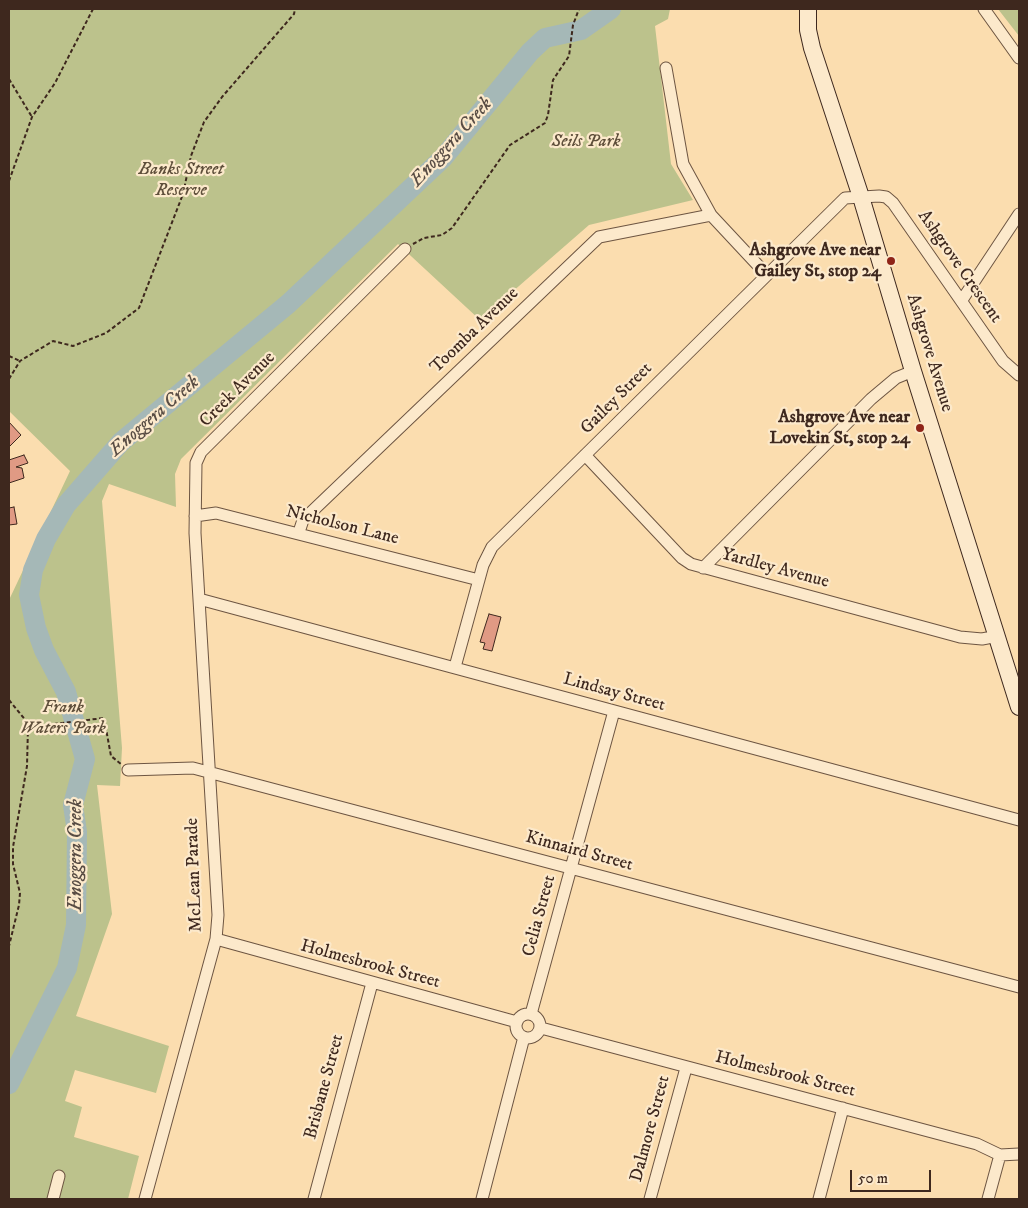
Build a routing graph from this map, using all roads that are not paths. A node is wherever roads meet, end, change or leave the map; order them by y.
1 (808, 9) edge
2 (984, 9) edge
3 (1019, 58) edge
4 (666, 68) dead end
5 (861, 197) junction
6 (1019, 214) edge
7 (711, 215) junction
8 (405, 248) road end
9 (767, 275) junction
10 (962, 300) junction
11 (913, 371) junction
12 (1019, 376) edge
13 (585, 455) junction
14 (195, 516) junction
15 (299, 532) junction
16 (703, 568) junction
17 (479, 580) junction
18 (199, 599) junction
19 (998, 636) junction
20 (455, 667) junction
21 (1019, 707) edge
22 (614, 711) junction
23 (128, 770) road end
24 (208, 772) junction
25 (1019, 820) edge
26 (571, 868) junction
27 (216, 939) junction
28 (372, 983) junction
29 (1019, 988) edge
30 (531, 1014) junction
31 (516, 1022) junction
32 (541, 1028) junction
33 (524, 1037) junction
34 (686, 1068) junction
35 (844, 1108) junction
36 (1019, 1154) edge
37 (1000, 1155) junction
38 (59, 1176) dead end
39 (53, 1199) edge
40 (145, 1199) edge
41 (314, 1199) edge
42 (482, 1199) edge
43 (650, 1199) edge
44 (819, 1199) edge
45 (988, 1199) edge

1 - 5 main road, Ashgrove Avenue
2 - 3 street
4 - 7 street
5 - 9 street, Gailey Street
5 - 10 street, Ashgrove Crescent
5 - 11 main road, Ashgrove Avenue
6 - 10 street
7 - 9 street
7 - 15 street, Toomba Avenue
8 - 14 street, Creek Avenue
9 - 13 street, Gailey Street
10 - 12 street, Ashgrove Crescent
11 - 16 street
11 - 19 main road, Ashgrove Avenue
13 - 16 street, Yardley Avenue
13 - 17 street, Gailey Street
14 - 15 street, Nicholson Lane
14 - 18 street, Creek Avenue
15 - 17 street, Nicholson Lane
16 - 19 street, Yardley Avenue
17 - 20 street, Gailey Street
18 - 20 street, Lindsay Street
18 - 24 street, McLean Parade
19 - 21 main road, Ashgrove Avenue
20 - 22 street, Lindsay Street
22 - 25 street, Lindsay Street
22 - 26 street, Celia Street
23 - 24 street, Kinnaird Street
24 - 26 street, Kinnaird Street
24 - 27 street, McLean Parade
26 - 29 street, Kinnaird Street
26 - 30 street, Celia Street
27 - 28 street, Holmesbrook Street
27 - 40 street, McLean Parade
28 - 31 street, Holmesbrook Street
28 - 41 street, Brisbane Street
30 - 31 street
30 - 32 street
31 - 33 street
32 - 33 street
32 - 34 street, Holmesbrook Street
33 - 42 street
34 - 35 street, Holmesbrook Street
34 - 43 street, Dalmore Street
35 - 37 street, Holmesbrook Street
35 - 44 street
36 - 37 street, Holmesbrook Street
37 - 45 street
38 - 39 street

